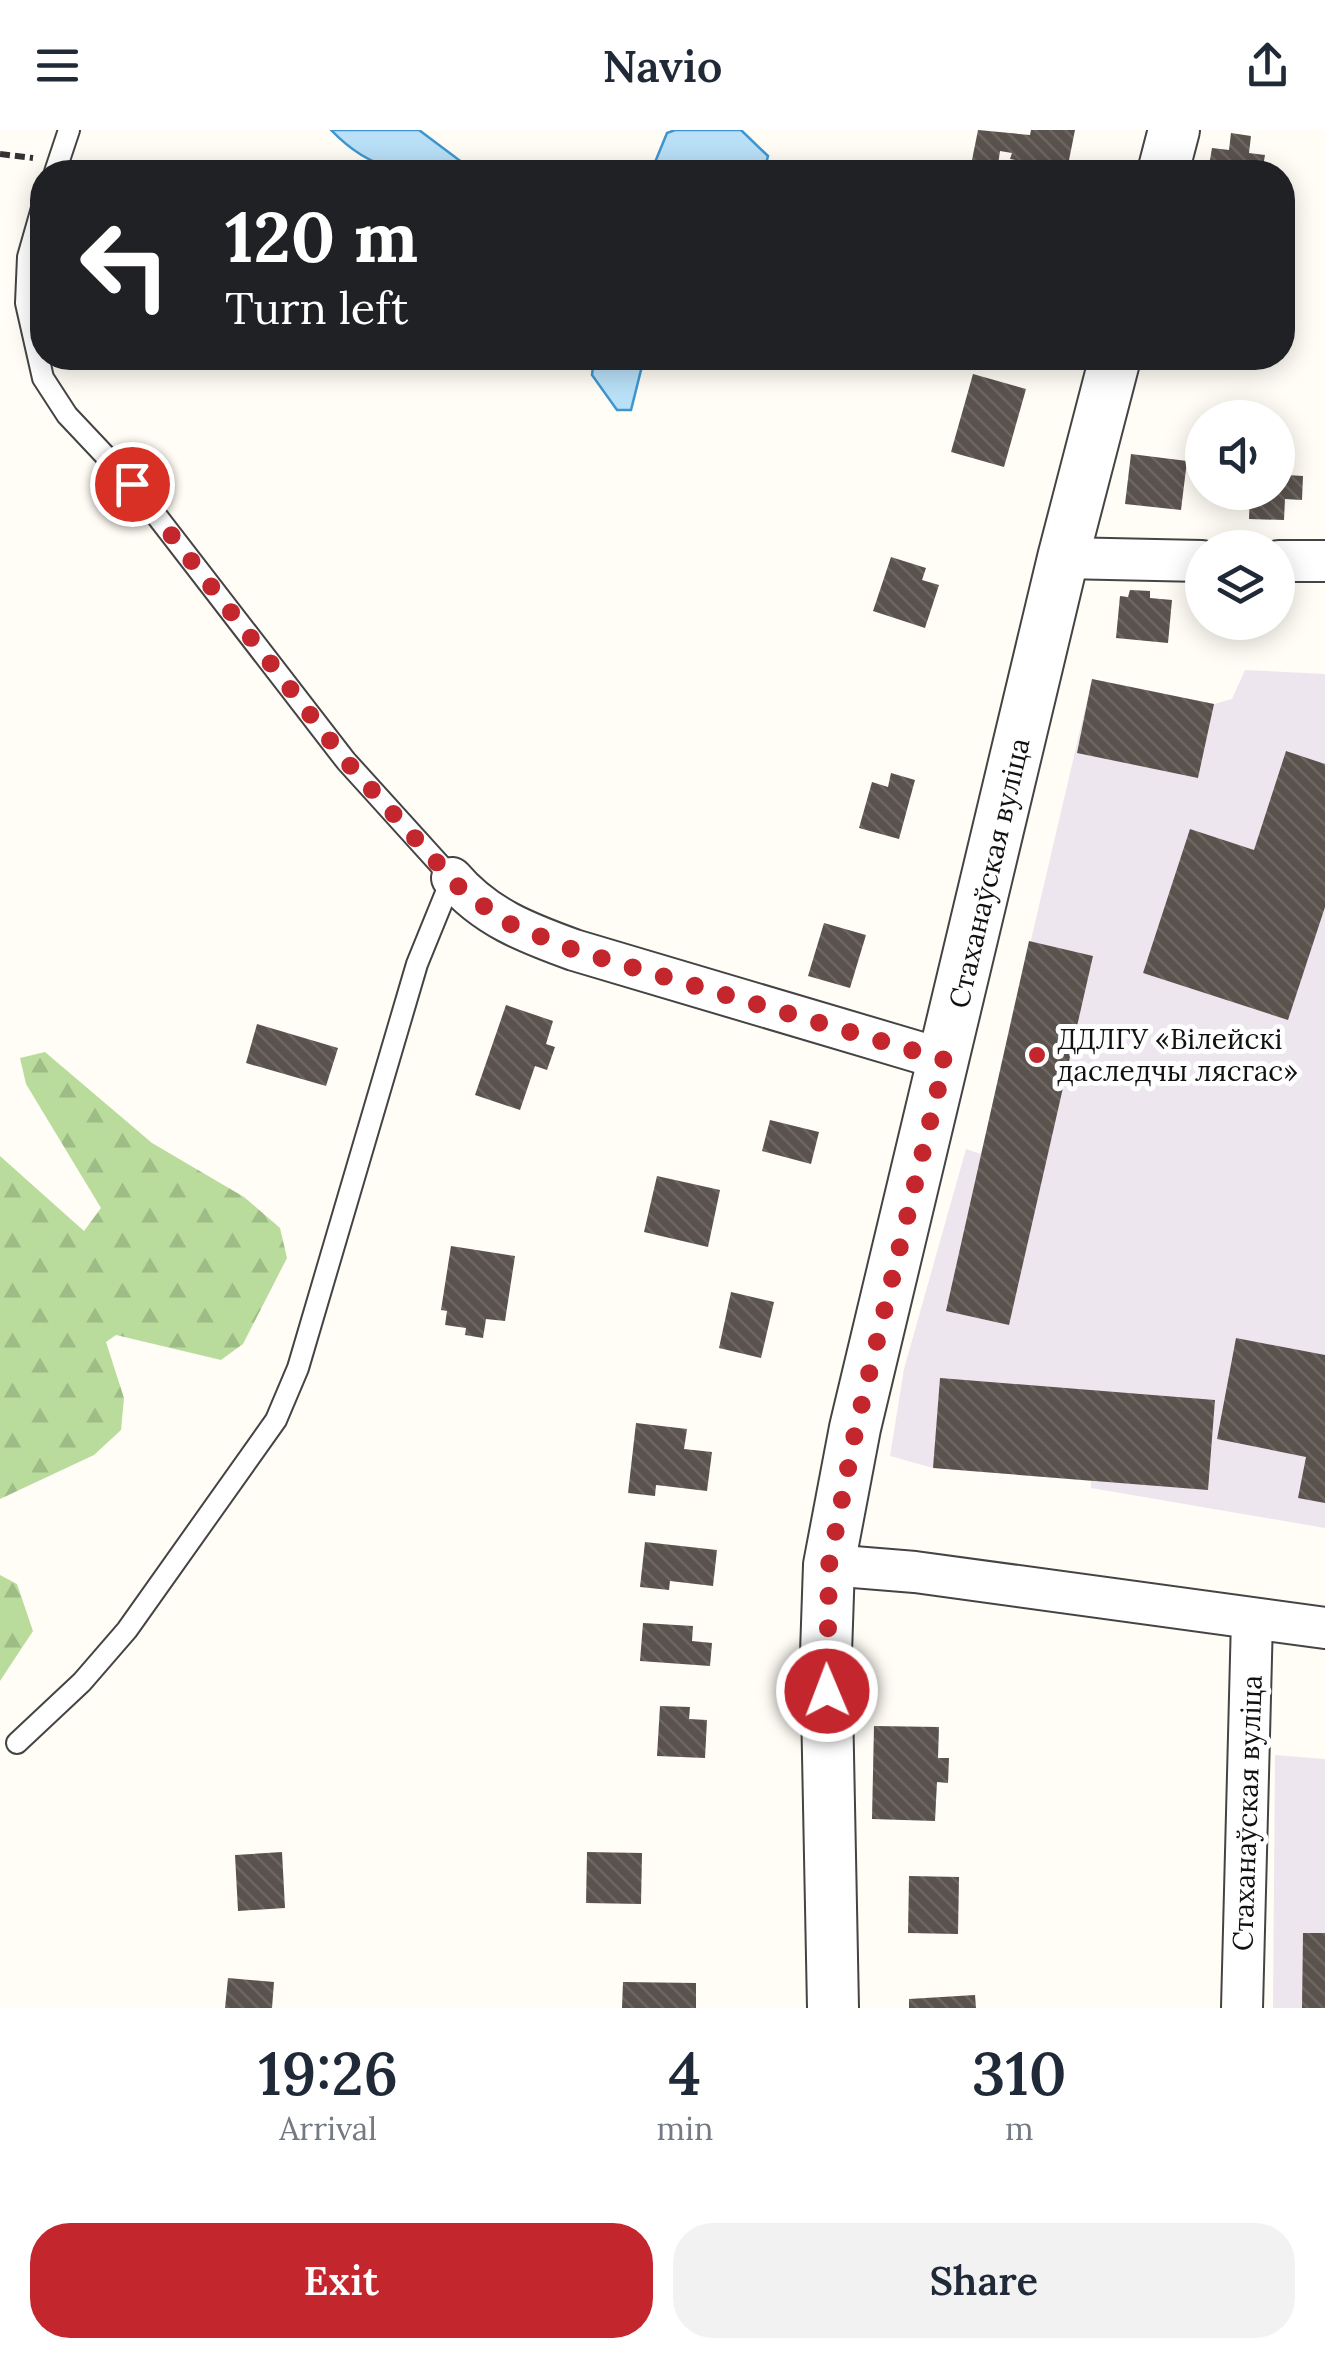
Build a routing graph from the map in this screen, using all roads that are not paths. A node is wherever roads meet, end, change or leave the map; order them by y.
1 (69, 130) edge
2 (1174, 130) edge
3 (59, 160) edge
4 (1167, 160) edge
5 (30, 249) edge
6 (30, 321) edge
7 (41, 370) edge
8 (1113, 370) edge
9 (1063, 558) junction
10 (1185, 561) edge
11 (1295, 561) edge
12 (1325, 561) edge
13 (452, 878) junction
14 (945, 1060) junction
15 (829, 1565) junction
16 (1252, 1619) junction
17 (1325, 1628) edge
18 (17, 1743) dead end
19 (833, 2008) edge
20 (1242, 2008) edge

1 - 3 lane
2 - 4 street
5 - 6 lane
7 - 13 lane
8 - 9 street, Стаханаўская вуліца
9 - 10 street
9 - 14 street, Стаханаўская вуліца
11 - 12 street
13 - 14 street
13 - 18 lane
14 - 15 street, Стаханаўская вуліца
15 - 16 street
15 - 19 street, Стаханаўская вуліца
16 - 17 street
16 - 20 street, Стаханаўская вуліца

